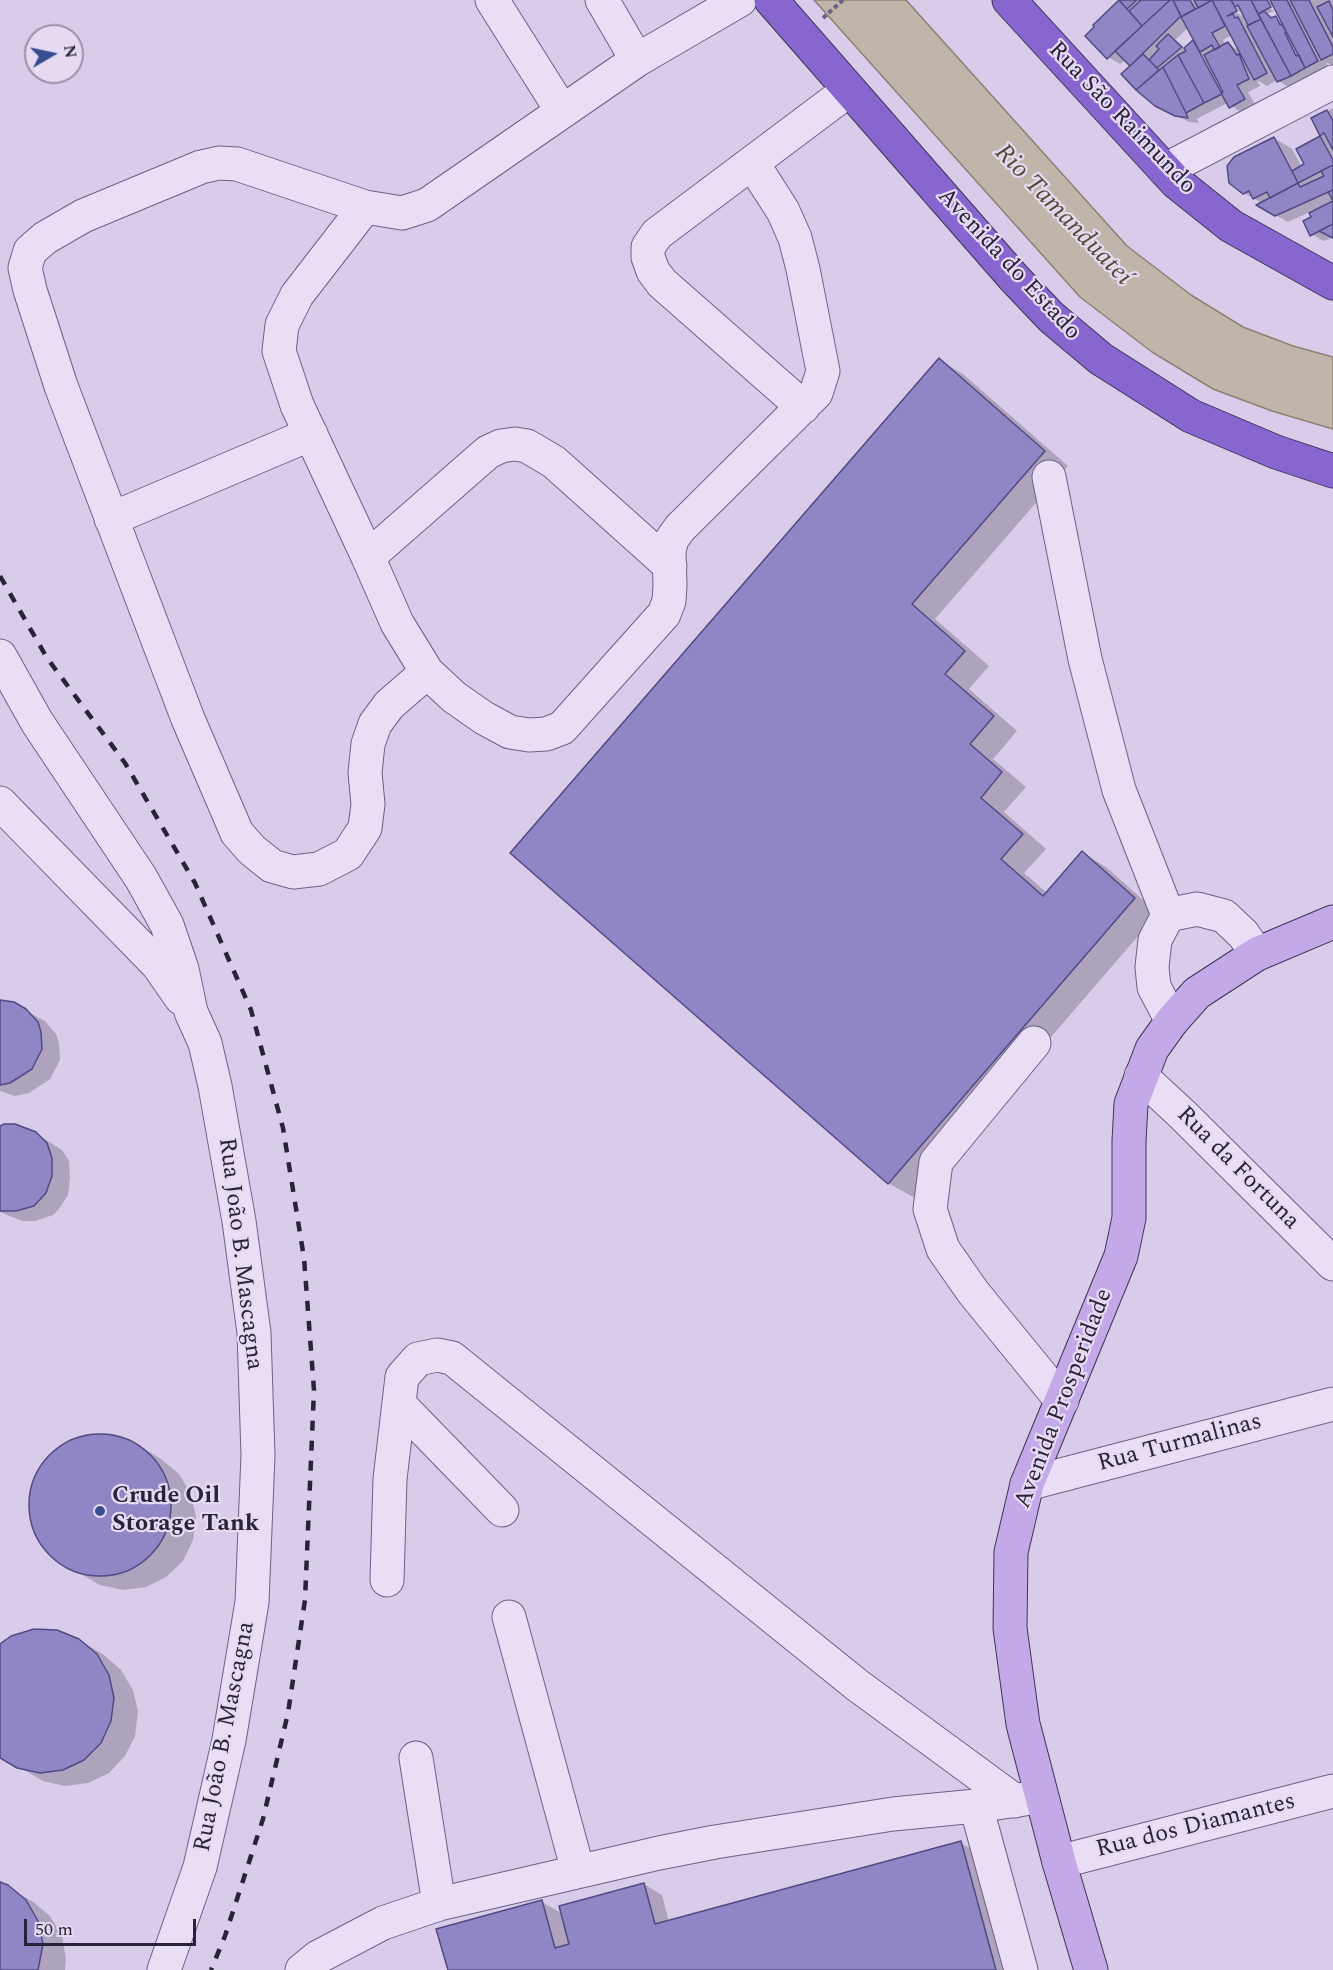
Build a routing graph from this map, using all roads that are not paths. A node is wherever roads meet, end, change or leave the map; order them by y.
1 (492, 0) edge
2 (602, 0) edge
3 (740, 0) edge
4 (771, 0) edge
5 (1009, 0) edge
6 (637, 60) junction
7 (1333, 82) edge
8 (849, 90) junction
9 (562, 111) junction
10 (753, 164) junction
11 (1165, 170) junction
12 (365, 207) junction
13 (1333, 283) edge
14 (803, 406) junction
15 (311, 434) junction
16 (1333, 471) edge
17 (1049, 477) dead end
18 (111, 519) junction
19 (368, 557) junction
20 (670, 566) junction
21 (0, 656) edge
22 (427, 672) junction
23 (0, 803) edge
24 (1168, 915) junction
25 (1333, 922) edge
26 (1257, 954) junction
27 (191, 1012) junction
28 (1172, 1021) junction
29 (1034, 1043) dead end
30 (1141, 1076) junction
31 (1333, 1263) edge
32 (1062, 1401) junction
33 (399, 1404) junction
34 (1333, 1404) edge
35 (1027, 1484) junction
36 (502, 1510) dead end
37 (387, 1580) dead end
38 (509, 1617) dead end
39 (416, 1758) dead end
40 (1333, 1791) edge
41 (1028, 1798) junction
42 (976, 1806) junction
43 (1059, 1862) junction
44 (578, 1871) junction
45 (439, 1904) junction
46 (164, 1970) edge
47 (302, 1970) edge
48 (1021, 1970) edge
49 (1091, 1970) edge

1 - 9 street
2 - 6 street
3 - 6 street
4 - 8 highway, Avenida do Estado
5 - 11 highway, Rua São Raimundo
6 - 9 street
7 - 11 street
8 - 10 street
8 - 16 highway, Avenida do Estado
9 - 12 street
10 - 14 street
10 - 14 street
11 - 13 highway, Rua São Raimundo
12 - 15 street
12 - 18 street
14 - 20 street
15 - 18 street
15 - 19 street
17 - 24 street
18 - 22 street
19 - 20 street
19 - 22 street
20 - 22 street
21 - 27 street, Rua João B. Mascagna
23 - 27 street
24 - 26 street
24 - 28 street
25 - 26 main road, Avenida Prosperidade
26 - 28 main road, Avenida Prosperidade
27 - 46 street, Rua João B. Mascagna
28 - 30 main road, Avenida Prosperidade
29 - 32 street
30 - 31 street, Rua da Fortuna
30 - 32 main road, Avenida Prosperidade
32 - 35 main road, Avenida Prosperidade
33 - 36 street
33 - 37 street
33 - 41 street
34 - 35 street, Rua Turmalinas
35 - 41 main road, Avenida Prosperidade
38 - 44 street
39 - 45 street
40 - 43 street, Rua dos Diamantes
41 - 42 street
41 - 43 main road, Avenida Prosperidade
42 - 44 street
42 - 48 street
43 - 49 main road, Avenida Prosperidade
44 - 45 street
45 - 47 street

